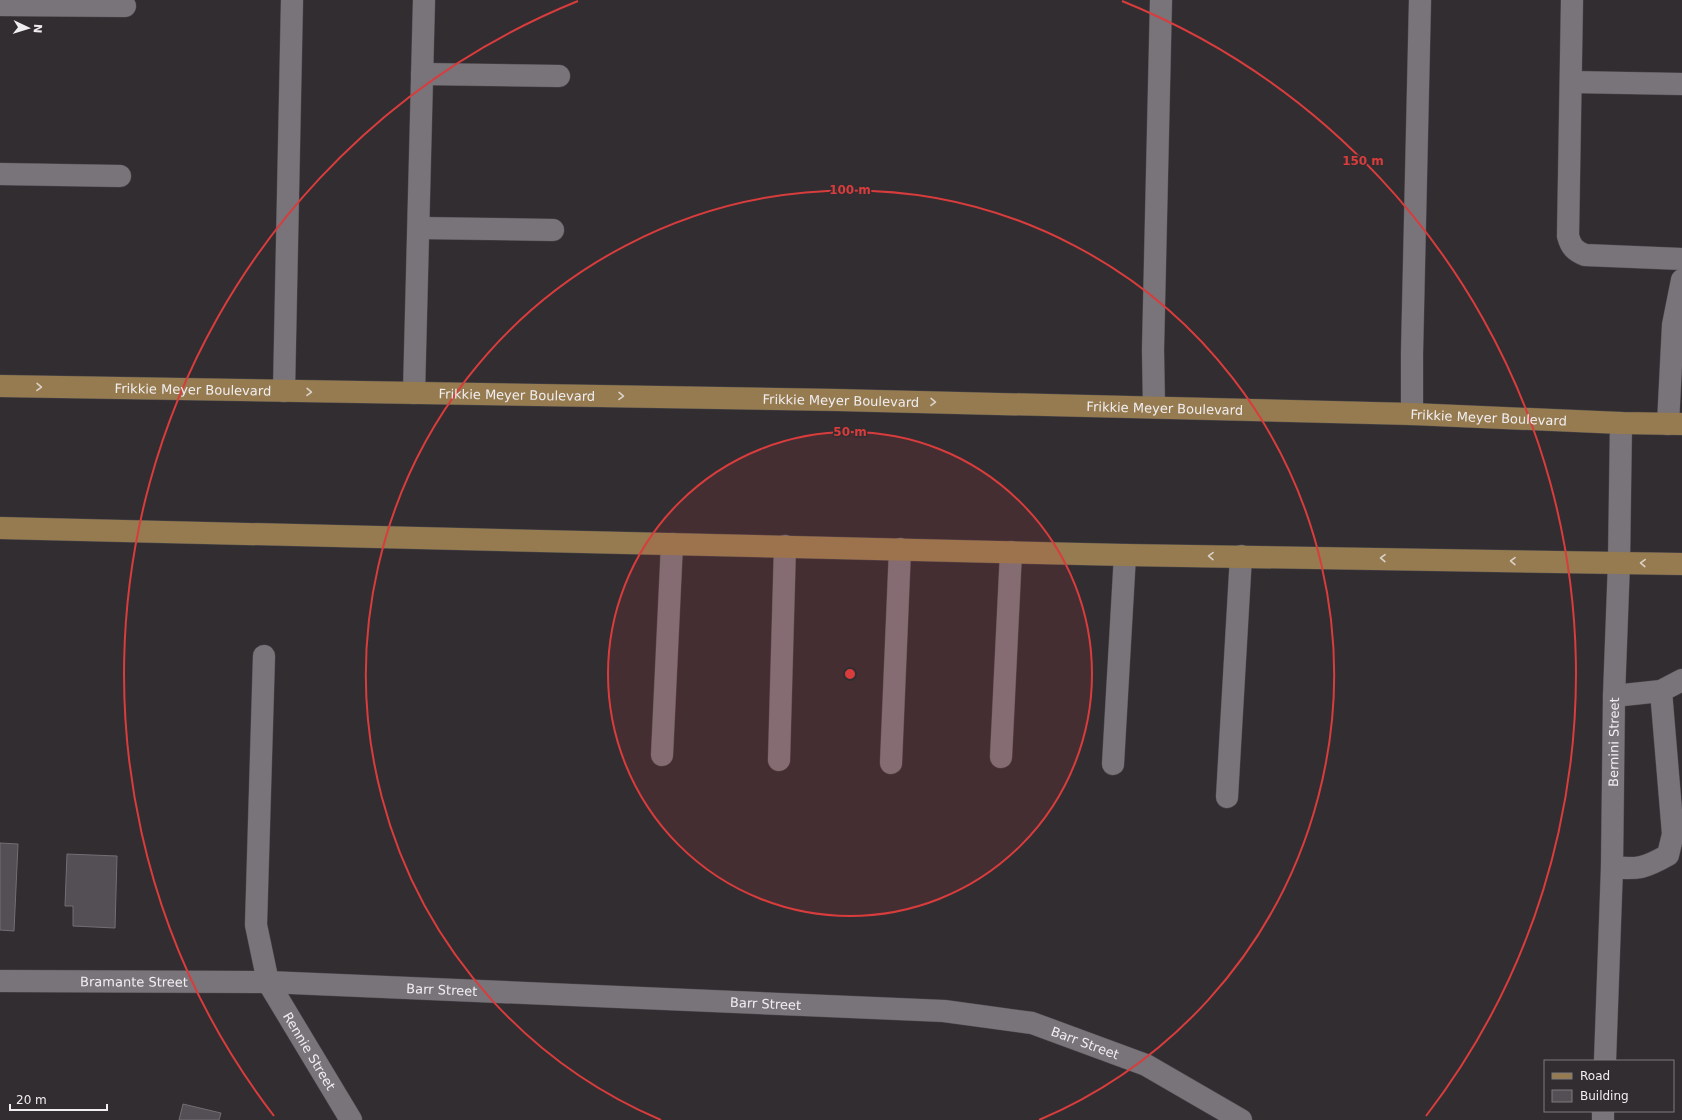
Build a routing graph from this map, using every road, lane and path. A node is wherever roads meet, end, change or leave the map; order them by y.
1 (292, 0) edge
2 (424, 0) edge
3 (1161, 0) edge
4 (1420, 0) edge
5 (1572, 0) edge
6 (0, 6) edge
7 (125, 6) dead end
8 (422, 74) junction
9 (559, 76) dead end
10 (1571, 82) junction
11 (1682, 84) edge
12 (0, 174) edge
13 (120, 176) dead end
14 (418, 228) junction
15 (553, 230) dead end
16 (1682, 259) edge
17 (1682, 280) edge
18 (0, 386) edge
19 (284, 391) junction
20 (414, 393) junction
21 (1154, 407) junction
22 (1412, 414) junction
23 (1622, 423) junction
24 (1675, 424) edge
25 (0, 528) edge
26 (672, 544) junction
27 (785, 546) junction
28 (900, 549) junction
29 (1011, 552) junction
30 (1125, 555) junction
31 (1241, 556) junction
32 (1619, 562) junction
33 (1682, 564) edge
34 (264, 656) dead end
35 (1682, 680) edge
36 (1661, 691) junction
37 (1614, 696) junction
38 (662, 755) dead end
39 (1000, 758) dead end
40 (779, 760) dead end
41 (890, 763) dead end
42 (1113, 764) dead end
43 (1227, 797) dead end
44 (1612, 867) junction
45 (0, 981) edge
46 (268, 982) junction
47 (1605, 1060) edge
48 (351, 1120) edge
49 (1241, 1120) edge

1 - 19 street
2 - 8 street
3 - 21 street
4 - 22 street
5 - 10 street
6 - 7 street
8 - 9 street
8 - 14 street
10 - 11 street
10 - 16 street
12 - 13 street
14 - 15 street
14 - 20 street
17 - 24 street
18 -> 19 main road, Frikkie Meyer Boulevard
19 -> 20 main road, Frikkie Meyer Boulevard
20 -> 21 main road, Frikkie Meyer Boulevard
21 - 22 main road, Frikkie Meyer Boulevard
22 - 23 main road, Frikkie Meyer Boulevard
23 - 24 main road, Frikkie Meyer Boulevard
23 - 32 street, Bernini Street
25 - 26 main road
26 - 27 main road
26 - 38 street
27 - 28 main road
27 - 40 street
28 - 29 main road
28 - 41 street
29 - 30 main road
29 - 39 street
31 -> 30 main road
30 - 42 street
32 -> 31 main road
31 - 43 street
33 -> 32 main road
32 - 37 street, Bernini Street
34 - 46 street, Rennie Street
35 - 36 street
36 - 37 street
36 - 44 street
37 - 44 street, Bernini Street
44 - 47 street, Bernini Street
45 - 46 street, Bramante Street
46 - 48 street, Rennie Street
46 - 49 street, Barr Street

